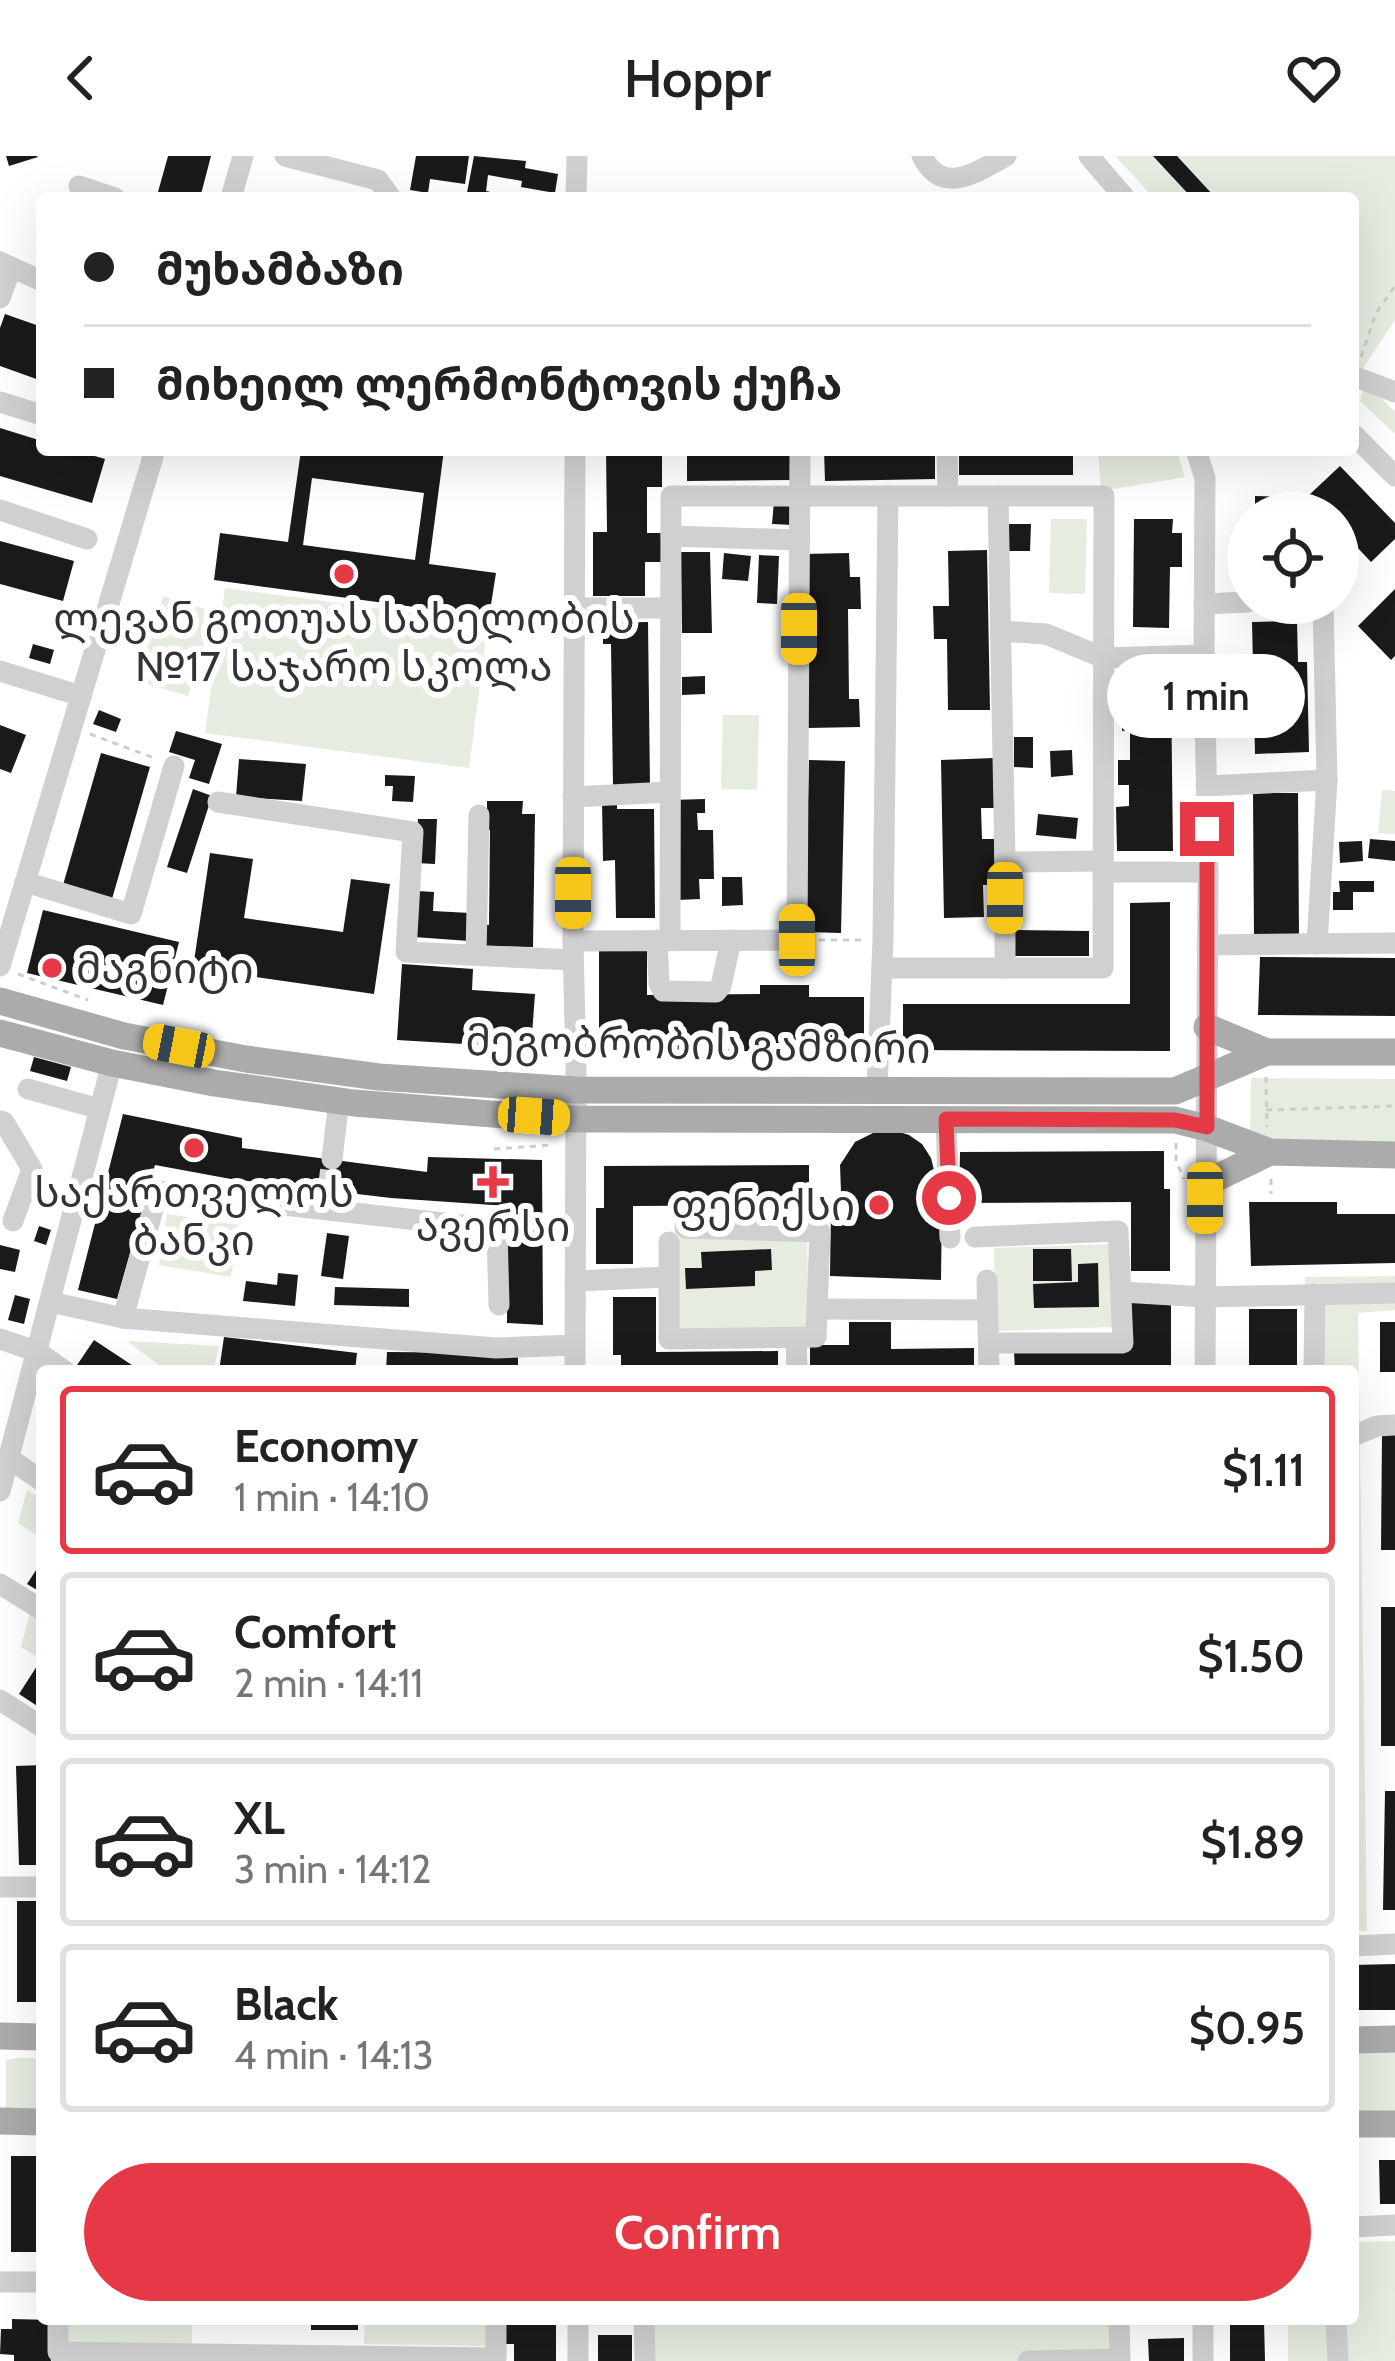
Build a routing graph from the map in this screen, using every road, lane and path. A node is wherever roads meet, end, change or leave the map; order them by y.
1 (243, 156) edge
2 (285, 156) edge
3 (577, 156) edge
4 (922, 156) edge
5 (1006, 156) edge
6 (1089, 156) edge
7 (79, 186) dead end
8 (97, 192) edge
9 (233, 192) edge
10 (387, 192) edge
11 (577, 192) edge
12 (1120, 192) edge
13 (5, 265) edge
14 (36, 278) edge
15 (1395, 286) edge
16 (0, 298) edge
17 (1359, 362) edge
18 (1359, 378) edge
19 (1395, 392) edge
20 (0, 402) edge
21 (36, 414) edge
22 (1359, 440) edge
23 (153, 456) edge
24 (575, 456) edge
25 (800, 456) edge
26 (947, 456) edge
27 (1198, 456) edge
28 (1210, 456) edge
29 (1395, 476) edge
30 (1205, 478) junction
31 (800, 496) junction
32 (888, 496) junction
33 (948, 496) junction
34 (998, 496) junction
35 (0, 510) edge
36 (671, 536) junction
37 (87, 539) dead end
38 (800, 541) junction
39 (1227, 603) edge
40 (1204, 604) junction
41 (574, 608) junction
42 (670, 608) junction
43 (1323, 624) edge
44 (1001, 631) junction
45 (1204, 655) junction
46 (1104, 658) junction
47 (0, 670) edge
48 (81, 696) junction
49 (72, 727) junction
50 (173, 766) joint
51 (1328, 780) junction
52 (1206, 786) junction
53 (668, 792) junction
54 (573, 797) junction
55 (218, 802) dead end
56 (479, 815) dead end
57 (1005, 862) junction
58 (1103, 867) junction
59 (1208, 872) junction
60 (25, 882) junction
61 (884, 939) junction
62 (664, 940) junction
63 (731, 940) junction
64 (797, 940) junction
65 (1395, 943) edge
66 (1317, 944) junction
67 (1207, 946) junction
68 (573, 950) junction
69 (476, 955) junction
70 (1, 967) edge
71 (883, 968) junction
72 (1005, 968) junction
73 (0, 1001) edge
74 (99, 1004) dead end
75 (1207, 1027) junction
76 (0, 1033) edge
77 (1267, 1052) junction
78 (1395, 1052) edge
79 (112, 1064) junction
80 (1207, 1078) junction
81 (28, 1089) dead end
82 (576, 1090) junction
83 (877, 1090) junction
84 (339, 1101) junction
85 (1395, 1106) edge
86 (100, 1109) junction
87 (1264, 1110) junction
88 (576, 1119) junction
89 (946, 1119) junction
90 (1175, 1120) junction
91 (0, 1121) edge
92 (1207, 1127) junction
93 (534, 1145) dead end
94 (494, 1149) dead end
95 (1270, 1152) junction
96 (1395, 1155) edge
97 (332, 1160) tunnel mouth
98 (1196, 1184) junction
99 (1271, 1194) dead end
100 (13, 1221) dead end
101 (975, 1237) dead end
102 (950, 1238) dead end
103 (668, 1277) junction
104 (575, 1280) junction
105 (987, 1280) dead end
106 (1121, 1292) junction
107 (1395, 1293) edge
108 (1315, 1294) junction
109 (1205, 1297) junction
110 (51, 1302) junction
111 (499, 1305) dead end
112 (818, 1309) junction
113 (988, 1310) junction
114 (123, 1318) junction
115 (796, 1337) junction
116 (0, 1339) edge
117 (988, 1342) junction
118 (574, 1345) junction
119 (38, 1352) junction
120 (56, 1365) edge
121 (575, 1365) edge
122 (797, 1365) edge
123 (988, 1365) edge
124 (1205, 1365) edge
125 (1314, 1365) edge
126 (1395, 1425) edge
127 (1359, 1434) edge
128 (8, 1456) junction
129 (36, 1477) edge
130 (0, 1492) edge
131 (0, 1584) edge
132 (36, 1606) edge
133 (0, 1700) edge
134 (36, 1723) edge
135 (0, 1887) edge
136 (36, 1887) edge
137 (1395, 1944) edge
138 (1359, 1946) edge
139 (0, 2036) edge
140 (36, 2037) edge
141 (1395, 2039) edge
142 (1359, 2040) edge
143 (0, 2122) edge
144 (36, 2122) edge
145 (1359, 2124) edge
146 (1395, 2124) edge
147 (1395, 2225) edge
148 (1359, 2227) edge
149 (0, 2282) edge
150 (36, 2282) edge
151 (58, 2325) edge
152 (496, 2325) edge
153 (578, 2325) edge
154 (644, 2325) edge
155 (1119, 2325) edge
156 (1203, 2325) edge
157 (1336, 2325) edge
158 (578, 2361) edge
159 (645, 2361) edge
160 (1028, 2361) edge
161 (1203, 2361) edge
162 (1338, 2361) edge

1 - 9 street
2 - 10 street
3 - 11 street
4 - 5 street
6 - 12 street
7 - 8 street
13 - 14 street
13 - 16 street
15 - 17 path
18 - 19 street
20 - 21 street
22 - 29 street
23 - 48 street
24 - 41 street
25 - 31 street
26 - 33 street
27 - 30 street
28 - 30 street
30 - 40 street
31 - 32 street
31 - 36 street
31 - 38 street
32 - 33 street
32 - 61 street
33 - 34 street
34 - 44 street
34 - 46 street
35 - 37 street
36 - 38 street
36 - 42 street
38 - 64 street
39 - 40 street
40 - 45 street
41 - 42 street
41 - 54 street
42 - 53 street
43 - 51 street
44 - 46 street
44 - 57 street
45 - 46 street
45 - 52 street
46 - 58 street
47 - 48 street
48 - 49 street
49 - 50 path
49 - 60 street
50 - 60 street
51 - 52 street
51 - 66 street
52 - 59 street
53 - 54 street
53 - 62 street
54 - 68 street
55 - 69 street
56 - 69 street
57 - 58 street
57 - 72 street
58 - 59 street
58 - 72 street
59 - 67 street
60 - 70 street
61 - 64 path
61 - 71 street
62 - 63 street
62 - 63 street
62 - 68 street
63 - 64 street
65 - 66 street
66 - 67 street
67 - 75 street
68 - 69 street
68 - 82 street
70 - 74 path
71 - 72 street
71 - 83 street
73 - 82 main road, მეგობრობის გამზირი
75 - 77 main road
75 - 80 street
76 - 79 main road, მეგობრობის გამზირი
77 - 78 main road, მეგობრობის გამზირი
77 - 80 main road, მეგობრობის გამზირი
77 - 87 path
79 - 84 main road, მეგობრობის გამზირი
79 - 86 street
80 - 83 main road, მეგობრობის გამზირი
80 - 92 street
81 - 86 street
82 - 83 main road, მეგობრობის გამზირი
82 - 88 street
84 - 88 main road, მეგობრობის გამზირი
84 - 97 street
85 - 87 path
86 - 110 street
87 - 95 path
88 - 89 main road, მეგობრობის გამზირი
88 - 104 street
89 - 90 main road, მეგობრობის გამზირი
89 - 102 street
90 - 92 main road, მეგობრობის გამზირი
90 - 98 path
91 - 100 street
92 - 95 main road, მეგობრობის გამზირი
92 - 98 street
93 - 94 path
95 - 96 main road, მეგობრობის გამზირი
95 - 98 main road
95 - 99 path
98 - 109 street
101 - 106 street
103 - 104 street
103 - 112 street
103 - 115 street
104 - 118 street
105 - 113 street
106 - 109 street
106 - 117 street
107 - 108 street
108 - 109 street
108 - 125 street
109 - 124 street
110 - 114 street
110 - 119 street
111 - 114 street
112 - 113 street
112 - 115 street
113 - 117 street
114 - 118 street
115 - 122 street
116 - 119 street
117 - 123 street
118 - 121 street
119 - 120 street
119 - 128 street
126 - 127 street
128 - 129 street
128 - 130 street
131 - 132 street
133 - 134 street
135 - 136 street
137 - 138 street
139 - 140 main road
141 - 142 main road
143 - 144 main road
145 - 146 main road
147 - 148 street
149 - 150 street
151 - 152 street
153 - 158 street
154 - 159 street
155 - 160 street
156 - 161 street
157 - 162 street

